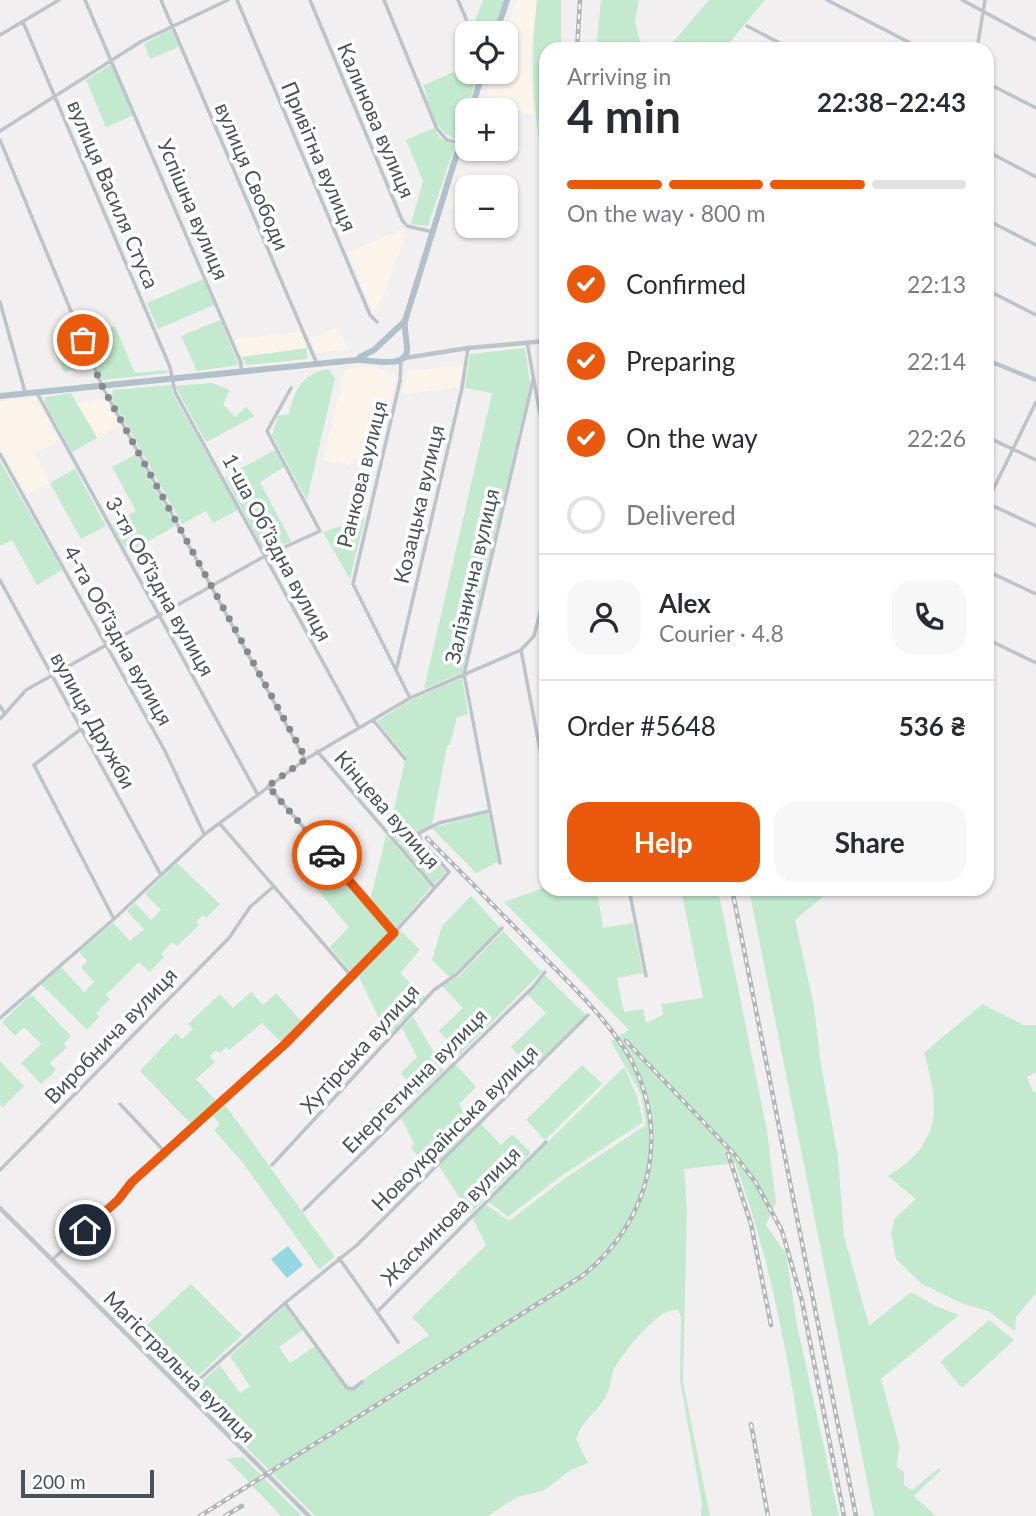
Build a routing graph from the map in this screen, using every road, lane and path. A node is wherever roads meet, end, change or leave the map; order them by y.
1 (59, 0) edge
2 (85, 0) edge
3 (161, 0) edge
4 (228, 0) edge
5 (237, 0) edge
6 (310, 0) edge
7 (384, 0) edge
8 (458, 0) edge
9 (507, 0) edge
10 (827, 0) edge
11 (962, 0) edge
12 (985, 0) edge
13 (984, 11) junction
14 (467, 21) edge
15 (500, 21) edge
16 (23, 22) junction
17 (172, 25) junction
18 (747, 26) dead end
19 (0, 35) edge
20 (1036, 40) edge
21 (778, 42) edge
22 (908, 42) edge
23 (978, 42) edge
24 (113, 59) junction
25 (994, 87) edge
26 (56, 96) junction
27 (1036, 108) edge
28 (0, 131) edge
29 (0, 140) edge
30 (455, 142) edge
31 (994, 155) edge
32 (455, 159) edge
33 (1036, 177) edge
34 (994, 224) edge
35 (433, 232) junction
36 (1036, 246) edge
37 (994, 294) edge
38 (0, 302) edge
39 (1036, 315) edge
40 (405, 321) junction
41 (377, 322) dead end
42 (392, 335) junction
43 (539, 341) edge
44 (527, 342) junction
45 (380, 343) junction
46 (405, 343) junction
47 (468, 348) junction
48 (420, 354) junction
49 (355, 360) junction
50 (396, 361) junction
51 (994, 363) edge
52 (317, 364) junction
53 (241, 372) junction
54 (173, 379) junction
55 (533, 380) junction
56 (1036, 380) edge
57 (102, 386) junction
58 (291, 388) dead end
59 (37, 393) junction
60 (26, 394) junction
61 (0, 396) edge
62 (1036, 402) edge
63 (539, 411) edge
64 (994, 440) edge
65 (1013, 449) junction
66 (0, 454) edge
67 (1036, 460) edge
68 (994, 488) edge
69 (994, 506) edge
70 (1036, 526) edge
71 (265, 556) junction
72 (994, 573) edge
73 (0, 580) edge
74 (213, 586) junction
75 (1036, 594) edge
76 (159, 615) junction
77 (539, 616) edge
78 (994, 642) edge
79 (107, 645) junction
80 (521, 650) junction
81 (1036, 663) edge
82 (396, 668) junction
83 (464, 674) junction
84 (52, 675) junction
85 (410, 698) junction
86 (0, 706) edge
87 (5, 714) junction
88 (0, 719) edge
89 (373, 720) junction
90 (359, 728) junction
91 (81, 729) junction
92 (539, 745) edge
93 (317, 751) junction
94 (306, 759) junction
95 (405, 759) dead end
96 (268, 786) junction
97 (258, 794) junction
98 (489, 811) junction
99 (220, 824) junction
100 (205, 834) junction
101 (500, 863) dead end
102 (161, 875) junction
103 (273, 887) junction
104 (434, 887) junction
105 (630, 896) edge
106 (114, 919) junction
107 (502, 928) dead end
108 (394, 933) junction
109 (545, 972) dead end
110 (646, 976) dead end
111 (353, 978) junction
112 (588, 1015) dead end
113 (0, 1018) edge
114 (120, 1104) dead end
115 (546, 1142) dead end
116 (164, 1152) junction
117 (272, 1165) dead end
118 (0, 1170) edge
119 (0, 1208) edge
120 (304, 1210) dead end
121 (339, 1258) junction
122 (52, 1260) junction
123 (285, 1303) junction
124 (377, 1312) junction
125 (398, 1342) dead end
126 (362, 1382) dead end
127 (185, 1392) junction
128 (309, 1516) edge

1 - 16 street
2 - 24 street, Успішна вулиця
3 - 17 street, вулиця Свободи
4 - 17 street
5 - 41 street, Привітна вулиця
6 - 35 street, Калинова вулиця
7 - 30 street
8 - 14 street
9 - 15 main road
10 - 22 street
11 - 13 street
12 - 13 street
13 - 20 street
13 - 23 street
16 - 19 street
16 - 26 street, вулиця Василя Стуса
17 - 24 street
17 - 52 street, вулиця Свободи
18 - 21 street
24 - 26 street
24 - 53 street, Успішна вулиця
25 - 27 street
26 - 28 street
26 - 54 street, вулиця Василя Стуса
29 - 57 street
31 - 33 street
32 - 35 main road
34 - 36 street
35 - 40 main road
37 - 39 street
38 - 60 street
40 - 42 main road
40 - 46 main road
42 - 45 main road
42 - 46 main road
43 - 44 street
44 - 47 street
44 - 55 street
45 - 49 main road
45 - 50 main road
46 - 48 street
46 - 50 main road
47 - 48 street
47 - 82 street, Козацька вулиця
48 - 50 street
49 - 50 main road
49 - 52 main road
50 - 82 street, Ранкова вулиця
51 - 56 street
52 - 53 main road
53 - 54 main road
54 - 57 main road
54 - 71 street, 1-ша Обʼїздна вулиця
55 - 63 street
55 - 83 street, Залізнична вулиця
57 - 59 main road
57 - 74 street
58 - 71 street
59 - 60 main road
59 - 76 street, 3-тя Обʼїздна вулиця
60 - 61 main road
62 - 65 street
64 - 65 street
65 - 67 street
65 - 68 street
66 - 79 street, 4-та Обʼїздна вулиця
69 - 70 street
71 - 74 street
71 - 90 street, 1-ша Обʼїздна вулиця
72 - 75 street
73 - 84 street, вулиця Дружби
74 - 76 street
74 - 94 street
76 - 79 street
76 - 97 street, 3-тя Обʼїздна вулиця
77 - 80 street
78 - 81 street
79 - 84 street
79 - 100 street, 4-та Обʼїздна вулиця
80 - 83 street
80 - 92 street
82 - 85 street
83 - 85 street
83 - 98 street, Залізнична вулиця
84 - 87 street
84 - 91 street, вулиця Дружби
85 - 89 street
86 - 87 street
87 - 88 street
89 - 90 street
89 - 95 street
90 - 93 street
91 - 102 street, вулиця Дружби
91 - 106 street
93 - 94 street
93 - 104 street, Кінцева вулиця
94 - 96 street
96 - 97 street
96 - 108 street
97 - 99 street
98 - 101 street, Залізнична вулиця
98 - 104 street
99 - 100 street
99 - 103 street
100 - 102 street
102 - 106 street
103 - 111 street
103 - 118 street, Виробнича вулиця
104 - 108 street
105 - 110 street
106 - 113 street
107 - 117 street, Хутірська вулиця
108 - 111 street
109 - 120 street, Енергетична вулиця
111 - 116 street
112 - 121 street, Новоукраїнська вулиця
114 - 116 street
115 - 124 street, Жасминова вулиця
116 - 122 street
119 - 122 street, Магістральна вулиця
121 - 123 street, Новоукраїнська вулиця
121 - 124 street
122 - 127 street, Магістральна вулиця
123 - 126 street
123 - 127 street, Новоукраїнська вулиця
124 - 125 street
127 - 128 street, Магістральна вулиця

